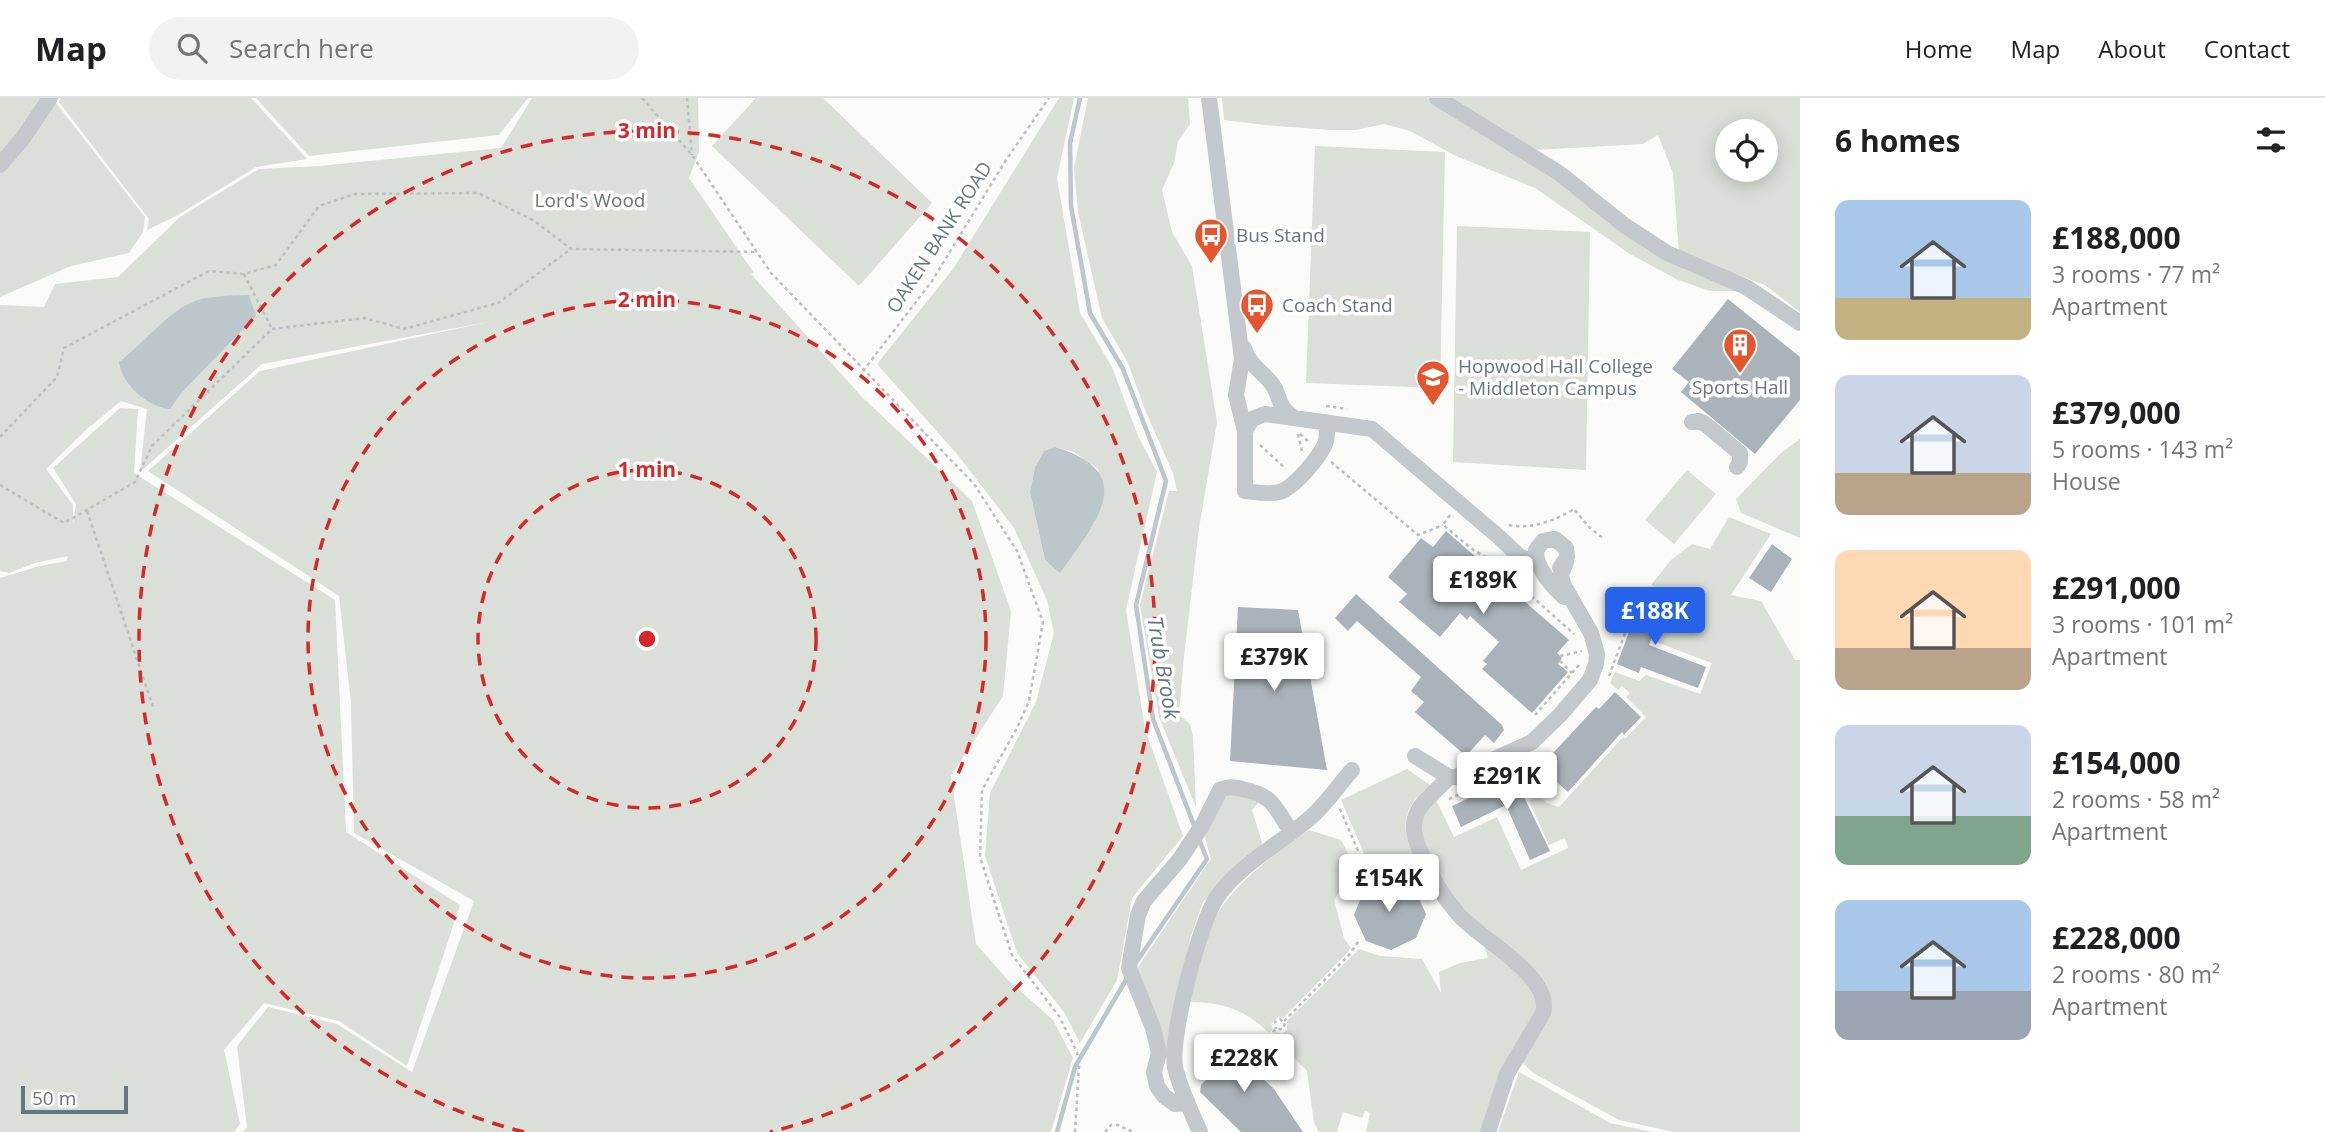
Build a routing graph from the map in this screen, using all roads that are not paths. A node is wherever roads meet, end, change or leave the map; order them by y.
1 (50, 98) edge
2 (1209, 98) edge
3 (1437, 98) edge
4 (0, 165) edge
5 (1800, 323) edge
6 (1239, 332) junction
7 (1265, 378) junction
8 (1237, 388) junction
9 (1276, 395) junction
10 (1240, 408) junction
11 (1261, 415) junction
12 (1326, 422) junction
13 (1692, 422) dead end
14 (1296, 425) junction
15 (1245, 431) junction
16 (1737, 467) dead end
17 (1499, 537) junction
18 (1543, 541) junction
19 (1566, 562) junction
20 (1541, 567) junction
21 (1576, 606) junction
22 (1415, 756) dead end
23 (1352, 770) dead end
24 (1449, 777) junction
25 (1291, 832) junction
26 (1188, 1103) junction
27 (1200, 1132) edge
28 (1488, 1132) edge

1 - 4 street
2 - 6 street
3 - 5 street
6 - 7 street
6 - 8 street
7 - 8 street
7 - 9 street
8 - 10 street
9 - 11 street
9 - 14 street
10 - 11 street
10 - 15 street
11 - 14 street
11 - 15 street
12 - 14 street
12 - 15 street
12 - 17 street
13 - 16 street
17 - 18 street
17 - 20 street
18 - 19 street
18 - 20 street
19 - 20 street
19 - 21 street
20 - 21 street
21 - 24 street
22 - 24 street
23 - 25 street
24 - 28 street
25 - 26 street
25 - 26 street
26 - 27 street

